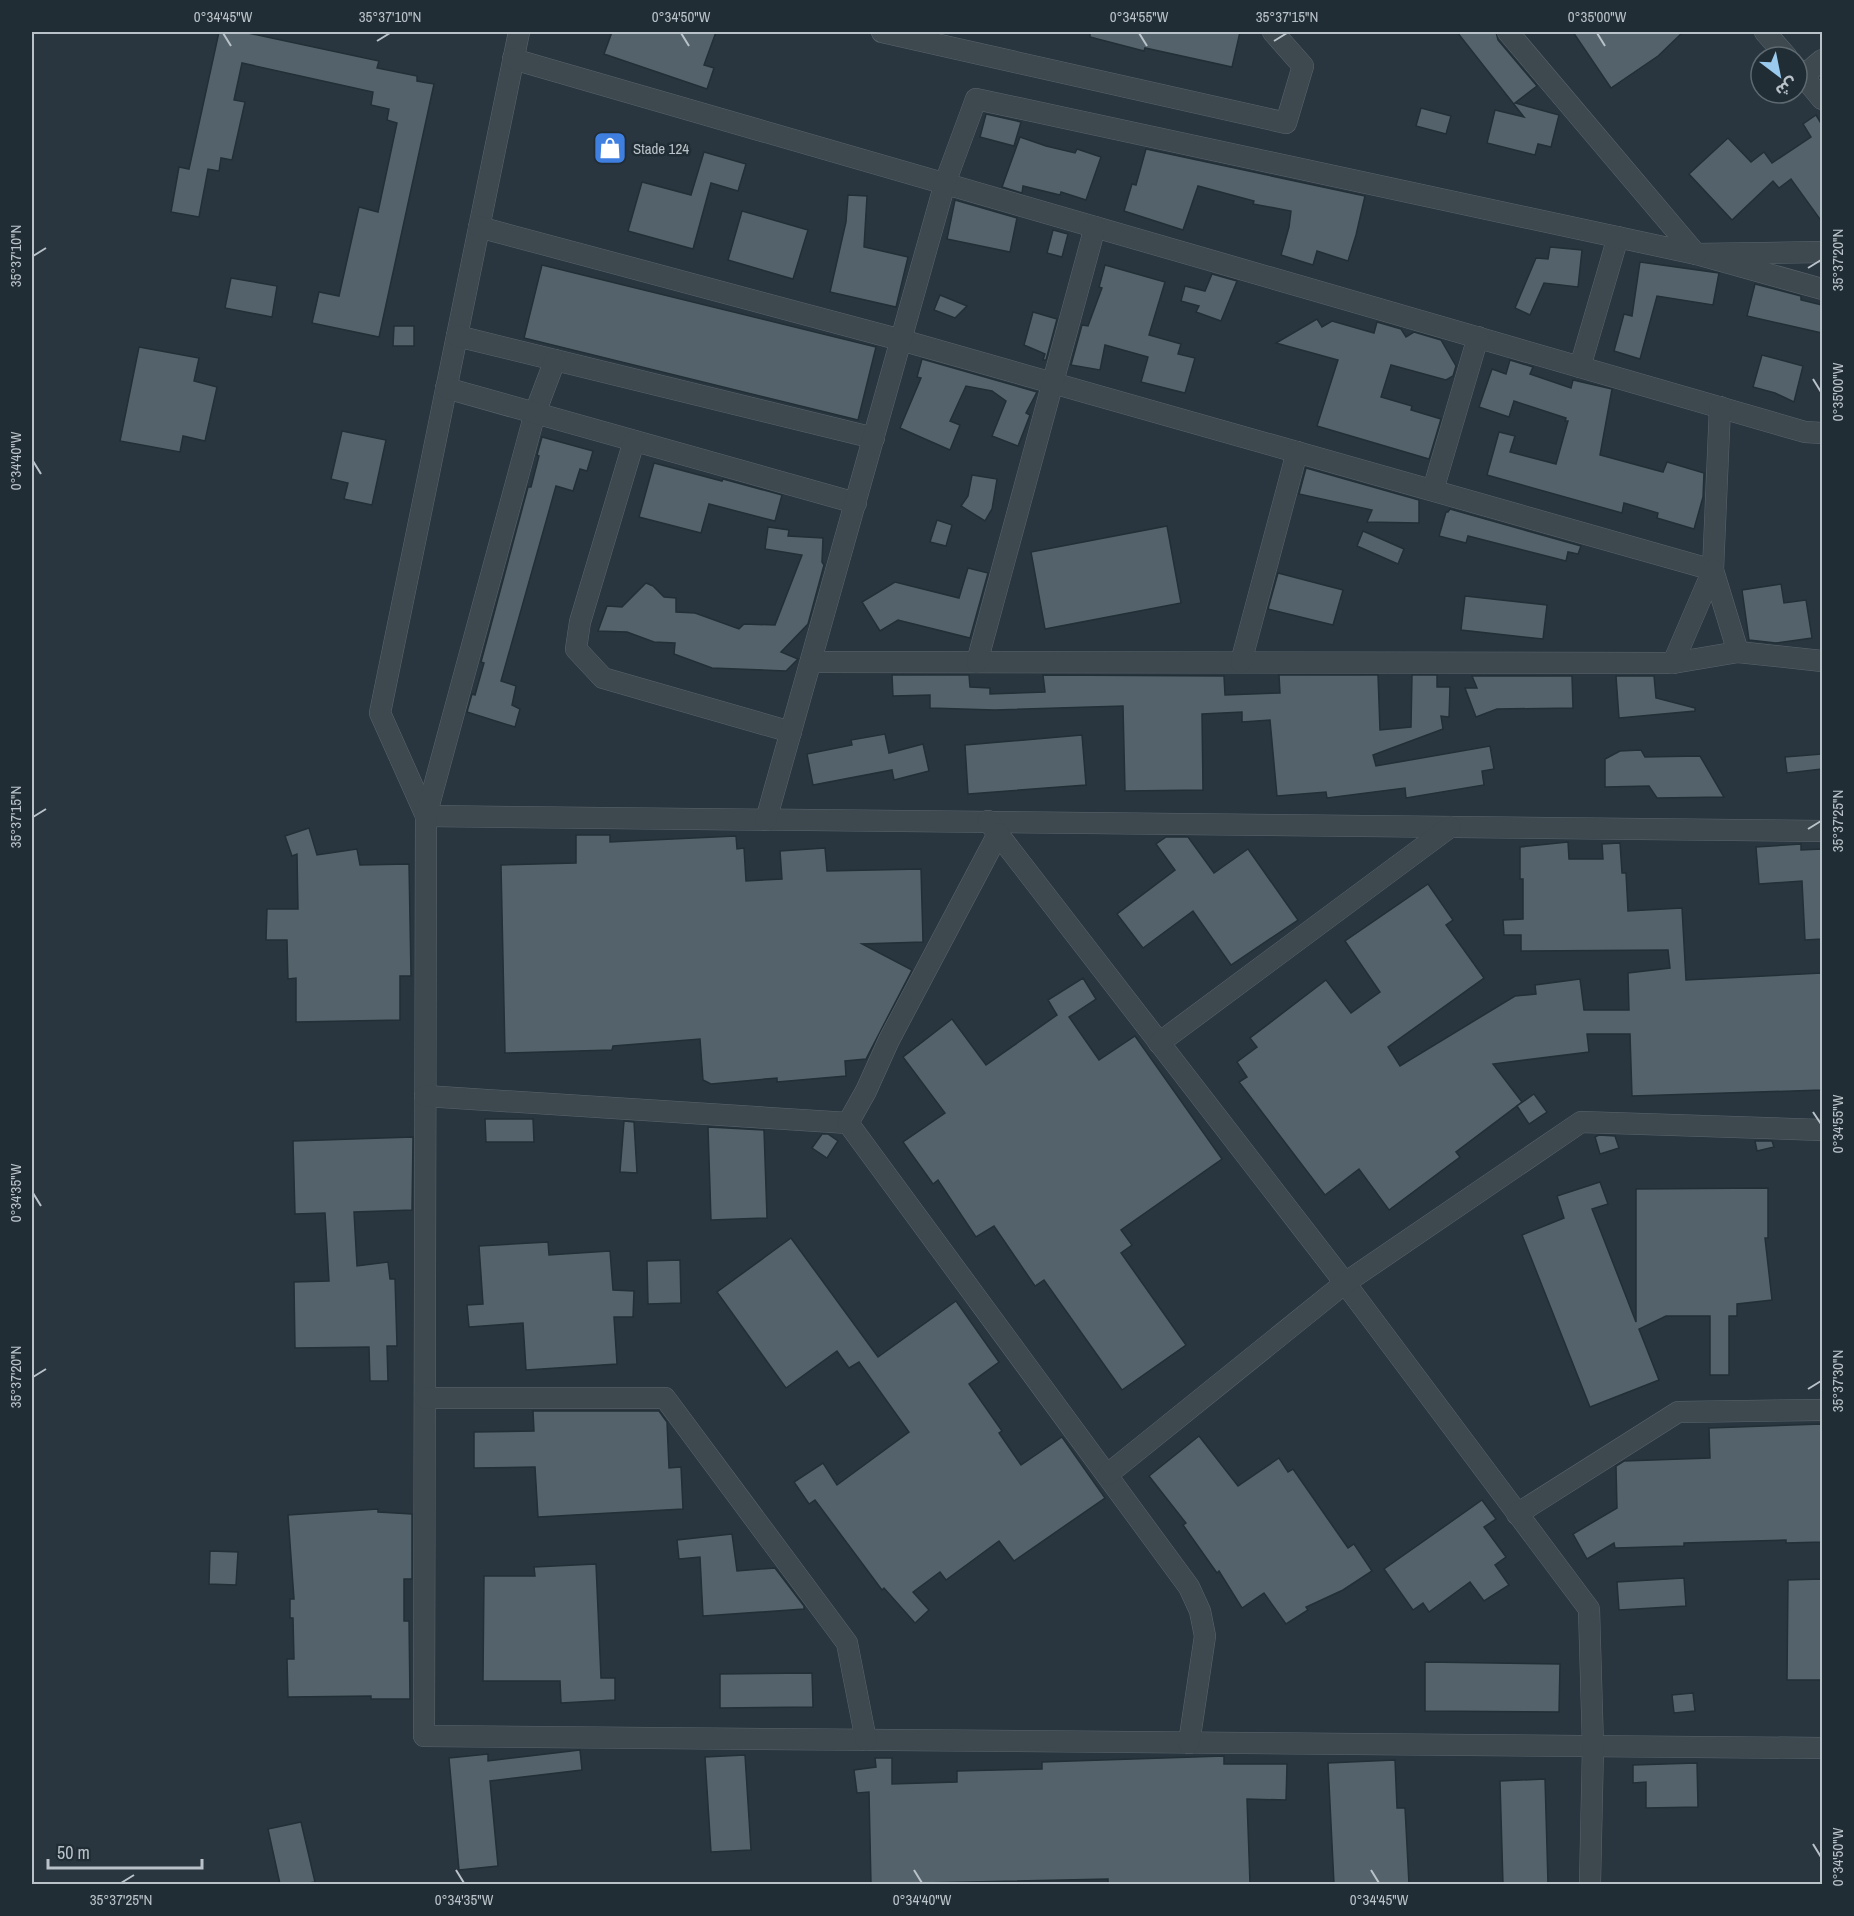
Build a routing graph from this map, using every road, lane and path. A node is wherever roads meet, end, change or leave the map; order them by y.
1 (519, 32) edge
2 (882, 32) edge
3 (1273, 32) edge
4 (1508, 32) edge
5 (1765, 32) edge
6 (1776, 45) edge
7 (513, 58) junction
8 (1822, 60) edge
9 (1809, 68) edge
10 (1809, 84) edge
11 (1822, 99) edge
12 (945, 183) junction
13 (1095, 226) junction
14 (479, 227) junction
15 (1618, 237) junction
16 (1822, 252) edge
17 (1696, 254) junction
18 (1822, 289) edge
19 (457, 336) junction
20 (1478, 337) junction
21 (901, 340) junction
22 (555, 360) junction
23 (1580, 367) junction
24 (1052, 382) junction
25 (446, 388) junction
26 (1720, 407) junction
27 (535, 413) junction
28 (1822, 433) edge
29 (874, 438) junction
30 (634, 441) junction
31 (1297, 452) junction
32 (1433, 490) junction
33 (856, 503) junction
34 (1713, 570) junction
35 (1738, 652) junction
36 (1822, 660) edge
37 (811, 662) junction
38 (976, 662) junction
39 (1241, 662) junction
40 (1673, 663) junction
41 (791, 732) junction
42 (426, 816) junction
43 (766, 820) junction
44 (1450, 826) junction
45 (993, 828) junction
46 (1822, 831) edge
47 (1160, 1043) junction
48 (425, 1096) junction
49 (848, 1123) junction
50 (1822, 1130) edge
51 (1345, 1283) junction
52 (425, 1398) junction
53 (1822, 1410) edge
54 (1108, 1474) junction
55 (1517, 1514) junction
56 (866, 1740) junction
57 (1190, 1743) junction
58 (1593, 1746) junction
59 (1822, 1748) edge
60 (1590, 1884) edge

1 - 7 street
2 - 3 street
4 - 17 street
5 - 6 street
7 - 12 street
7 - 14 street
8 - 9 street
10 - 11 street
12 - 13 street
12 - 15 street
12 - 21 street
13 - 20 street
13 - 24 street
14 - 19 street
14 - 21 street
15 - 17 street
15 - 23 street
16 - 17 street
17 - 18 street
19 - 22 street
19 - 25 street
20 - 23 street
20 - 32 street
21 - 24 street
21 - 29 street
22 - 27 street
22 - 29 street
23 - 26 street
24 - 31 street
24 - 38 street
25 - 27 street
25 - 42 street
26 - 28 street
26 - 34 street
27 - 30 street
27 - 42 street
29 - 33 street
30 - 33 street
30 - 41 street
31 - 32 street
31 - 39 street
32 - 34 street
33 - 37 street
34 - 35 street
34 - 40 street
35 - 36 street
35 - 40 street
37 - 38 street
37 - 41 street
38 - 39 street
39 - 40 street
41 - 43 street
42 - 43 street
42 - 48 street
43 - 45 street
44 - 45 street
44 - 46 street
44 - 47 street
45 - 47 street
45 - 49 street
47 - 51 street
48 - 49 street
48 - 52 street
49 - 54 street
50 - 51 street
51 - 54 street
51 - 55 street
52 - 56 street
52 - 56 street
53 - 55 street
54 - 57 street
55 - 58 street
56 - 57 street
57 - 58 street
58 - 59 street
58 - 60 street

